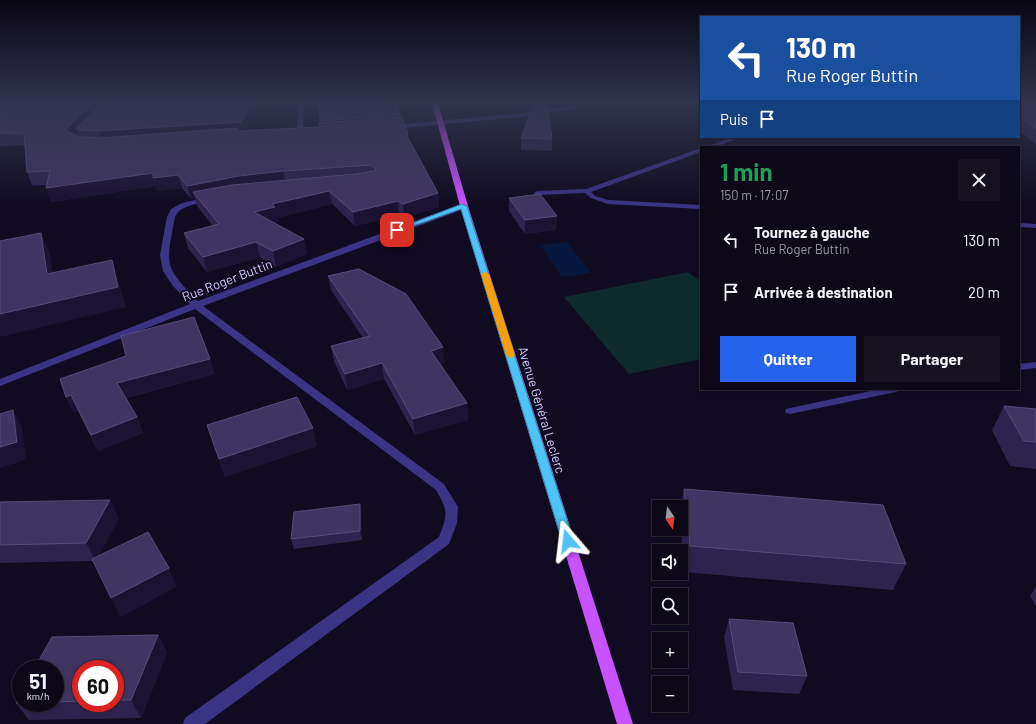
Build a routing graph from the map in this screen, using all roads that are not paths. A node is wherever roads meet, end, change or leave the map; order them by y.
1 (444, 137) edge
2 (735, 138) edge
3 (712, 146) edge
4 (700, 150) edge
5 (587, 191) junction
6 (538, 192) dead end
7 (218, 197) edge
8 (464, 206) junction
9 (700, 207) edge
10 (1020, 225) edge
11 (1036, 226) edge
12 (196, 305) junction
13 (1036, 365) edge
14 (1020, 367) edge
15 (0, 383) edge
16 (891, 390) edge
17 (790, 411) dead end
18 (191, 724) edge
19 (625, 724) edge

1 - 8 main road, Avenue Général Leclerc
2 - 3 street
4 - 5 street
5 - 6 street
5 - 9 street
7 - 12 street
8 - 12 street, Rue Roger Buttin
8 - 19 main road, Avenue Général Leclerc
10 - 11 street
12 - 15 street, Rue Roger Buttin
12 - 18 street
13 - 14 street
16 - 17 street

